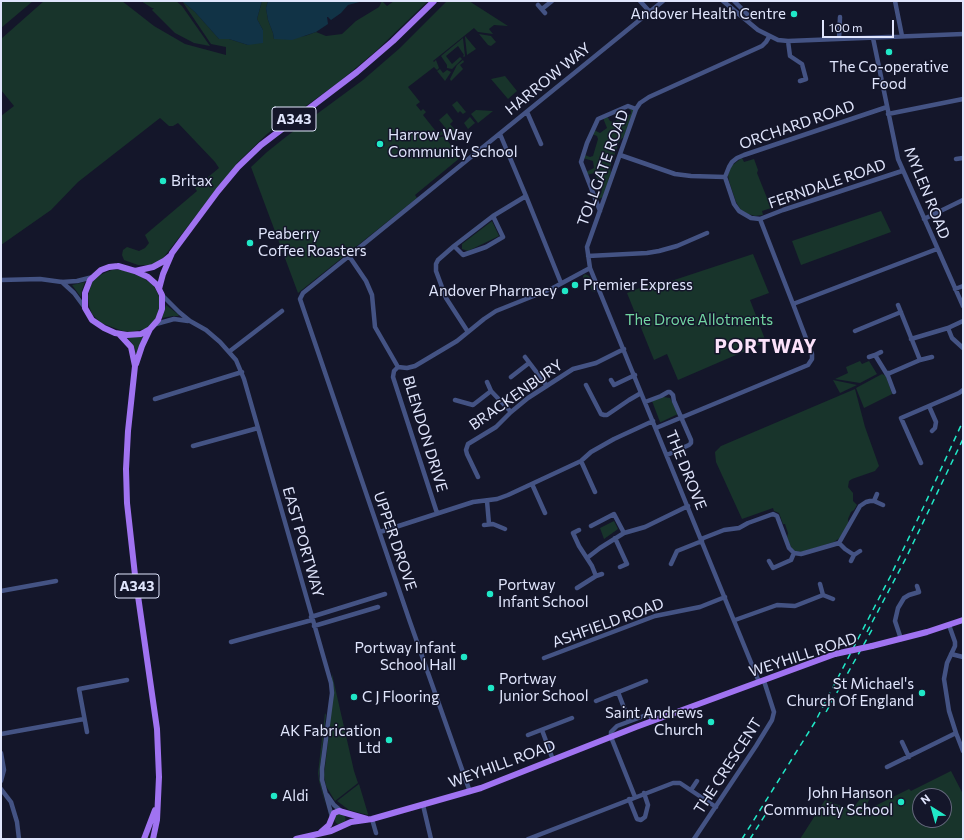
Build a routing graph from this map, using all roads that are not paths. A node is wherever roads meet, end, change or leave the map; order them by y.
1 (434, 1) edge
2 (552, 1) edge
3 (640, 1) edge
4 (663, 1) edge
5 (723, 1) edge
6 (734, 1) edge
7 (895, 1) edge
8 (538, 4) dead end
9 (650, 12) junction
10 (840, 17) dead end
11 (751, 18) dead end
12 (963, 34) edge
13 (902, 36) junction
14 (769, 37) junction
15 (873, 38) junction
16 (839, 39) junction
17 (788, 41) junction
18 (800, 81) dead end
19 (963, 99) edge
20 (887, 107) junction
21 (636, 110) junction
22 (527, 112) junction
23 (888, 114) junction
24 (500, 134) junction
25 (541, 144) dead end
26 (620, 155) junction
27 (963, 158) edge
28 (956, 159) dead end
29 (902, 171) junction
30 (725, 177) junction
31 (526, 196) junction
32 (595, 200) junction
33 (963, 200) edge
34 (604, 201) junction
35 (600, 211) junction
36 (493, 216) junction
37 (760, 219) junction
38 (924, 219) junction
39 (707, 233) dead end
40 (454, 246) junction
41 (937, 249) junction
42 (172, 254) junction
43 (349, 256) junction
44 (588, 256) junction
45 (590, 268) junction
46 (135, 270) junction
47 (93, 277) junction
48 (1, 280) edge
49 (62, 282) junction
50 (561, 283) junction
51 (963, 286) edge
52 (955, 289) junction
53 (161, 292) junction
54 (300, 299) joint
55 (793, 304) junction
56 (898, 305) dead end
57 (963, 306) edge
58 (85, 308) junction
59 (282, 311) dead end
60 (901, 312) junction
61 (190, 321) junction
62 (963, 321) edge
63 (156, 324) junction
64 (948, 328) junction
65 (150, 329) junction
66 (855, 331) dead end
67 (468, 332) junction
68 (119, 334) junction
69 (912, 339) junction
70 (963, 348) edge
71 (624, 349) junction
72 (230, 352) junction
73 (881, 352) dead end
74 (875, 355) junction
75 (525, 357) dead end
76 (869, 357) dead end
77 (932, 357) dead end
78 (920, 360) junction
79 (529, 363) junction
80 (135, 366) junction
81 (398, 367) junction
82 (242, 372) junction
83 (886, 373) junction
84 (635, 375) junction
85 (511, 376) dead end
86 (611, 380) dead end
87 (487, 382) dead end
88 (586, 385) dead end
89 (547, 386) junction
90 (963, 390) edge
91 (491, 392) junction
92 (894, 392) dead end
93 (641, 393) junction
94 (156, 399) dead end
95 (455, 400) dead end
96 (645, 402) junction
97 (929, 406) junction
98 (511, 412) junction
99 (681, 417) junction
100 (653, 421) junction
101 (258, 428) junction
102 (656, 428) junction
103 (932, 431) dead end
104 (194, 446) dead end
105 (667, 455) junction
106 (581, 461) junction
107 (922, 462) dead end
108 (478, 477) dead end
109 (532, 484) junction
110 (595, 492) dead end
111 (877, 494) dead end
112 (487, 501) junction
113 (874, 501) junction
114 (883, 505) dead end
115 (688, 506) junction
116 (437, 513) junction
117 (545, 513) dead end
118 (591, 526) dead end
119 (505, 529) dead end
120 (579, 530) dead end
121 (380, 532) junction
122 (624, 533) junction
123 (615, 538) junction
124 (702, 540) junction
125 (839, 543) junction
126 (860, 551) dead end
127 (794, 553) junction
128 (854, 555) junction
129 (587, 558) junction
130 (769, 561) dead end
131 (851, 561) dead end
132 (671, 564) dead end
133 (620, 567) dead end
134 (773, 568) junction
135 (602, 574) dead end
136 (776, 574) dead end
137 (596, 576) junction
138 (56, 580) dead end
139 (820, 584) dead end
140 (917, 586) dead end
141 (576, 588) dead end
142 (1, 591) edge
143 (385, 594) dead end
144 (823, 595) junction
145 (725, 596) junction
146 (833, 599) dead end
147 (378, 607) dead end
148 (312, 618) junction
149 (735, 620) junction
150 (963, 620) edge
151 (949, 625) junction
152 (314, 626) junction
153 (901, 639) junction
154 (231, 642) dead end
155 (951, 654) junction
156 (544, 658) dead end
157 (963, 658) edge
158 (127, 680) dead end
159 (646, 681) dead end
160 (761, 682) junction
161 (618, 692) junction
162 (596, 701) dead end
163 (572, 718) dead end
164 (84, 719) junction
165 (629, 721) junction
166 (653, 721) junction
167 (542, 730) junction
168 (87, 732) dead end
169 (956, 733) junction
170 (1, 734) edge
171 (528, 735) dead end
172 (611, 737) junction
173 (902, 742) dead end
174 (963, 751) edge
175 (1, 754) edge
176 (909, 757) junction
177 (554, 760) junction
178 (887, 767) dead end
179 (1, 781) edge
180 (696, 781) dead end
181 (1, 789) edge
182 (691, 790) junction
183 (470, 792) junction
184 (326, 794) junction
185 (644, 794) junction
186 (635, 797) junction
187 (629, 800) junction
188 (423, 804) junction
189 (157, 806) junction
190 (716, 807) junction
191 (343, 811) junction
192 (332, 819) junction
193 (371, 819) junction
194 (346, 824) junction
195 (339, 827) junction
196 (376, 833) dead end
197 (543, 833) junction
198 (317, 835) edge
199 (18, 839) edge
200 (144, 839) edge
201 (153, 839) edge
202 (296, 839) edge
203 (431, 839) edge
204 (528, 839) edge
205 (544, 839) edge
206 (694, 839) edge

1 - 42 main road, A343
2 - 8 street
3 - 9 street
4 - 9 street, HARROW WAY
5 - 14 street
6 - 11 street
7 - 13 street
9 - 22 street, HARROW WAY
10 - 16 street
12 - 13 street
13 - 15 street
14 - 17 street
14 - 21 street, TOLLGATE ROAD
15 - 16 street
15 - 20 street, MYLEN ROAD
16 - 17 street
17 - 18 street
19 - 23 street
20 - 23 street, MYLEN ROAD
20 - 30 street, ORCHARD ROAD
21 - 26 street, TOLLGATE ROAD
21 - 32 street
22 - 24 street, HARROW WAY
22 - 25 street
23 - 29 street, MYLEN ROAD
24 - 31 street
24 - 43 street, HARROW WAY
26 - 30 street
26 - 34 street, TOLLGATE ROAD
27 - 28 street
29 - 37 street, FERNDALE ROAD
29 - 38 street, MYLEN ROAD
30 - 37 street
31 - 36 street
31 - 50 street
32 - 34 street
32 - 35 street
33 - 38 street
34 - 35 street, TOLLGATE ROAD
35 - 44 street, TOLLGATE ROAD
36 - 40 street
36 - 40 street
37 - 55 street
38 - 41 street, MYLEN ROAD
39 - 44 street
40 - 67 street
41 - 52 street, MYLEN ROAD
41 - 55 street
42 - 46 main road, A343
42 - 53 main road, A343
43 - 54 street, HARROW WAY
43 - 81 street, BLENDON DRIVE
44 - 45 street, TOLLGATE ROAD
45 - 50 street
45 - 71 street, THE DROVE
46 - 47 main road
46 - 53 main road
47 - 49 street
47 - 58 main road
48 - 49 street
49 - 58 street
50 - 67 street
51 - 52 street
52 - 57 street, MYLEN ROAD
53 - 61 street, EAST PORTWAY
53 - 63 main road
54 - 121 street, UPPER DROVE
55 - 99 street
56 - 60 street
58 - 68 main road
59 - 72 street
60 - 66 street
60 - 69 street
61 - 63 street
61 - 72 street, EAST PORTWAY
62 - 64 street
63 - 65 main road
64 - 69 street
64 - 70 street
65 - 68 main road
65 - 80 main road, A343
67 - 81 street
68 - 80 main road, A343
69 - 78 street
71 - 84 street, THE DROVE
71 - 89 street, BRACKENBURY
72 - 82 street, EAST PORTWAY
73 - 74 street
74 - 76 street
74 - 83 street
75 - 79 street
77 - 78 street
78 - 83 street
79 - 85 street
79 - 89 street
80 - 189 main road, A343
81 - 116 street, BLENDON DRIVE
82 - 94 street
82 - 101 street, EAST PORTWAY
83 - 92 street
84 - 86 street
84 - 93 street, THE DROVE
87 - 91 street
88 - 93 street
89 - 98 street, BRACKENBURY
90 - 97 street
91 - 95 street
91 - 98 street
93 - 96 street, THE DROVE
96 - 99 street
96 - 100 street, THE DROVE
97 - 103 street
97 - 107 street
98 - 108 street, BRACKENBURY
99 - 102 street
99 - 105 street
100 - 102 street, THE DROVE
100 - 106 street
101 - 104 street
101 - 148 street, EAST PORTWAY
102 - 105 street, THE DROVE
105 - 115 street, THE DROVE
106 - 109 street
106 - 110 street
109 - 112 street
109 - 117 street
111 - 113 street
112 - 116 street
112 - 119 street
113 - 114 street
113 - 125 street
115 - 122 street
115 - 124 street, THE DROVE
116 - 121 street
118 - 122 street
120 - 129 street
121 - 183 street, UPPER DROVE
122 - 123 street
123 - 129 street
123 - 133 street
124 - 127 street
124 - 132 street
124 - 145 street, THE DROVE
125 - 127 street
125 - 128 street
126 - 128 street
127 - 134 street
128 - 131 street
129 - 137 street
130 - 134 street
134 - 136 street
135 - 137 street
137 - 141 street
138 - 142 street
139 - 144 street
140 - 153 street
143 - 148 street
144 - 146 street
144 - 149 street
145 - 149 street, THE DROVE
145 - 156 street, ASHFIELD ROAD
147 - 152 street
148 - 152 street, EAST PORTWAY
148 - 154 street
149 - 160 street, THE DROVE
150 - 151 main road, WEYHILL ROAD
151 - 153 main road, WEYHILL ROAD
151 - 155 street
152 - 184 street, EAST PORTWAY
153 - 160 main road, WEYHILL ROAD, bridge
155 - 157 street
155 - 169 street
158 - 164 street
159 - 161 street
160 - 166 main road, WEYHILL ROAD
160 - 190 street, THE CRESCENT
161 - 162 street
161 - 165 street
163 - 167 street
164 - 168 street
164 - 170 street
165 - 166 street, WEYHILL ROAD
165 - 172 street, WEYHILL ROAD
166 - 172 main road, WEYHILL ROAD
167 - 171 street
167 - 177 street
169 - 174 street
169 - 176 street
172 - 177 main road, WEYHILL ROAD
172 - 186 street
173 - 176 street
175 - 179 street
176 - 178 street
177 - 183 main road, WEYHILL ROAD
180 - 182 street
181 - 199 street
182 - 185 street
182 - 190 street
183 - 188 main road, WEYHILL ROAD
184 - 191 street, EAST PORTWAY
184 - 192 street, EAST PORTWAY
185 - 186 street
185 - 187 street
186 - 187 street
187 - 197 street
188 - 193 main road, WEYHILL ROAD
188 - 203 street
189 - 200 main road, A343
189 - 201 main road, A343
190 - 206 street, THE CRESCENT
191 - 192 main road, WEYHILL ROAD
191 - 193 main road
191 - 194 main road
192 - 195 main road
192 - 198 main road, WEYHILL ROAD
193 - 194 main road, WEYHILL ROAD
193 - 196 street
194 - 195 main road, WEYHILL ROAD
195 - 198 main road, WEYHILL ROAD
197 - 204 street
197 - 205 street
198 - 202 main road, WEYHILL ROAD

